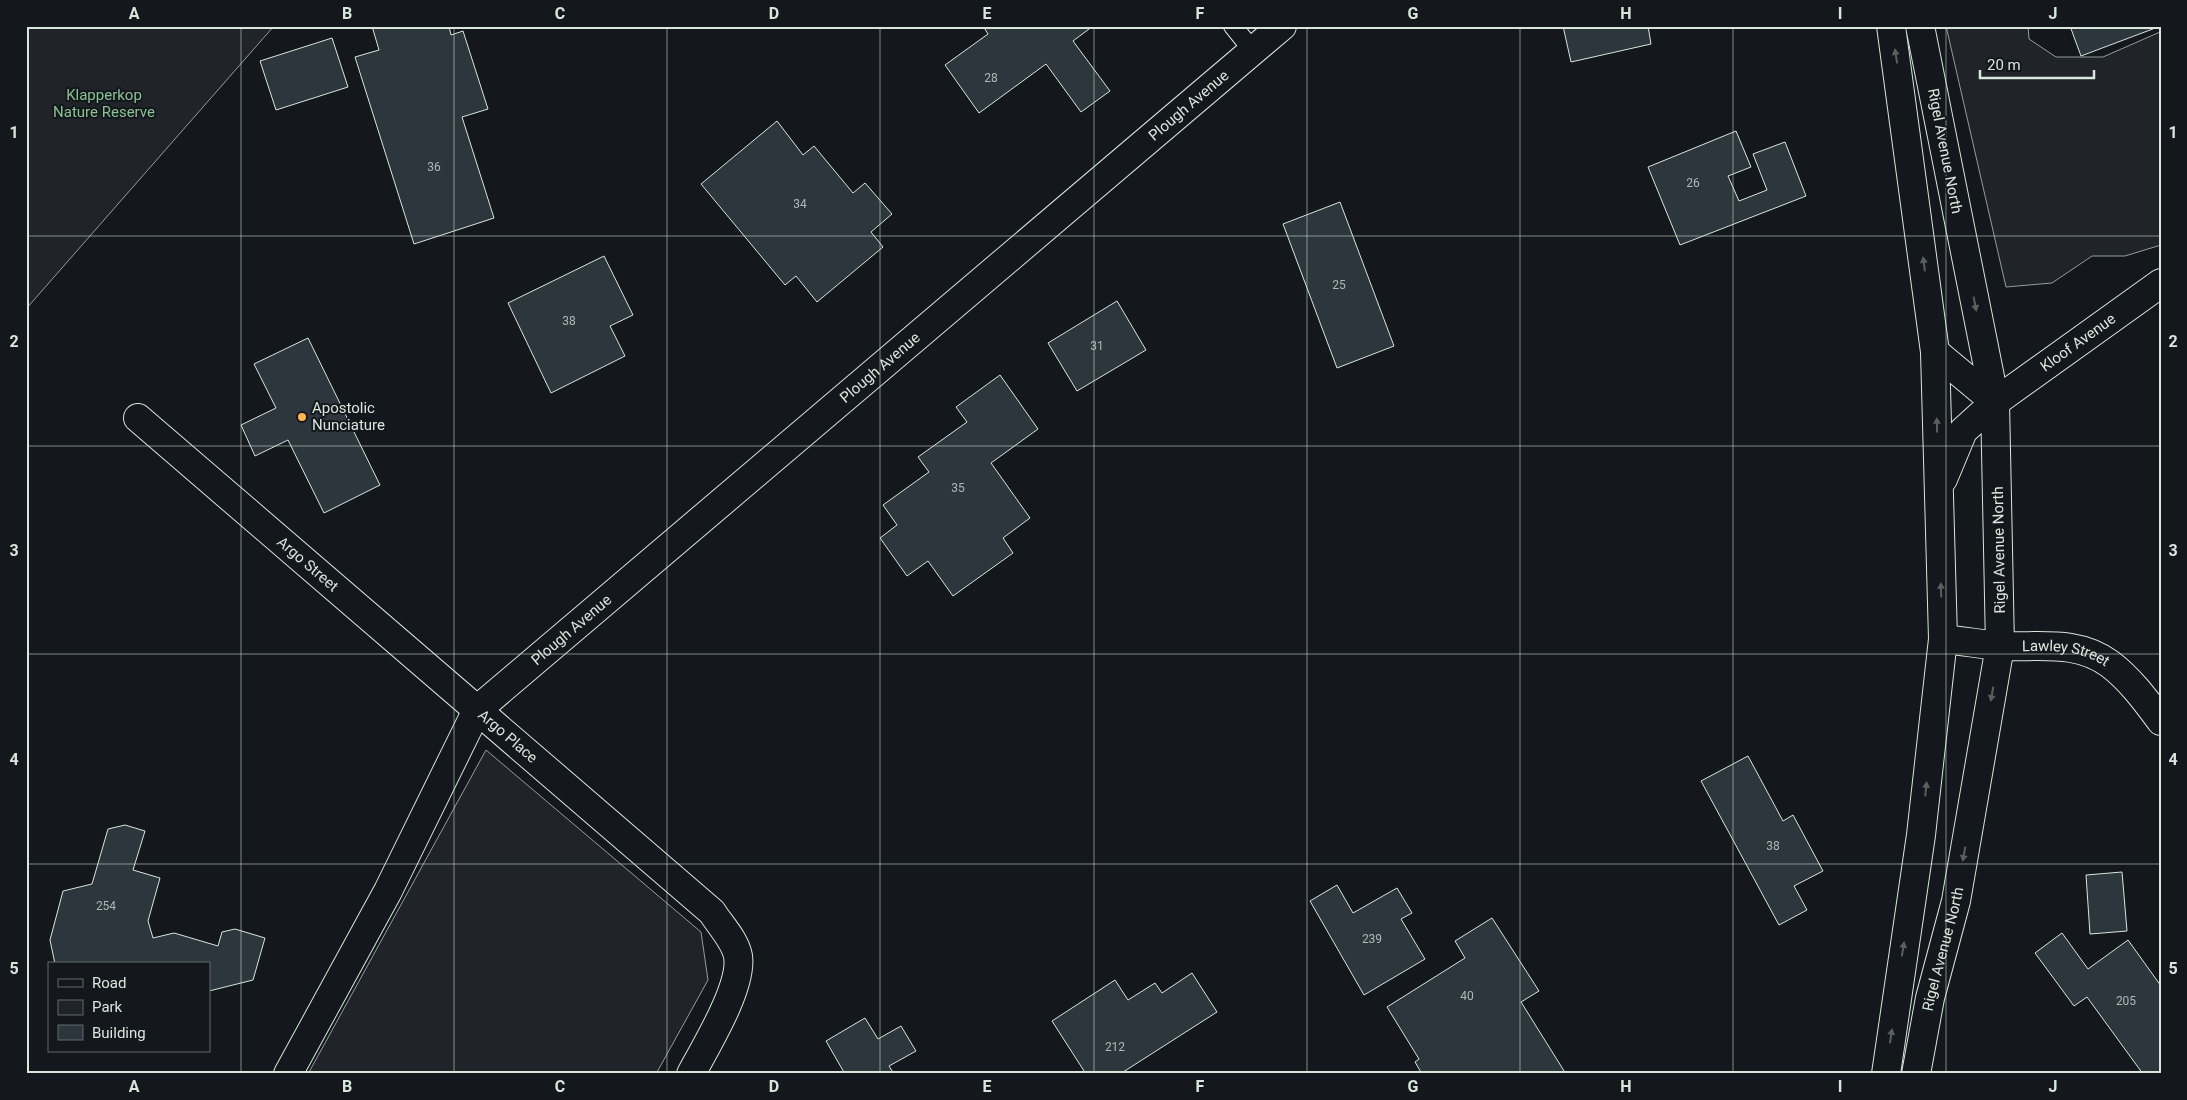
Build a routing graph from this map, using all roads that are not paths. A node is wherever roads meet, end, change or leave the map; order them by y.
1 (1233, 26) edge
2 (1282, 26) edge
3 (1891, 26) edge
4 (1920, 26) edge
5 (1253, 51) junction
6 (2161, 283) edge
7 (1935, 352) junction
8 (1996, 402) junction
9 (138, 418) dead end
10 (1938, 492) junction
11 (1943, 639) junction
12 (2000, 646) junction
13 (477, 710) junction
14 (2161, 721) edge
15 (288, 1074) edge
16 (691, 1074) edge
17 (1886, 1074) edge
18 (1916, 1074) edge

1 - 5 lane
2 - 5 street, Plough Avenue
7 -> 3 street
4 -> 8 street, Rigel Avenue North
5 - 13 street, Plough Avenue
6 - 8 street, Kloof Avenue
7 - 8 street
10 -> 7 street
8 - 10 street, Kloof Avenue
8 - 12 street, Rigel Avenue North
9 - 13 street, Argo Street
11 -> 10 street
11 - 12 street, Lawley Street
17 -> 11 street
12 - 14 street, Lawley Street
12 -> 18 street, Rigel Avenue North
13 - 15 street, Argo Place
13 - 16 street, Argo Place

